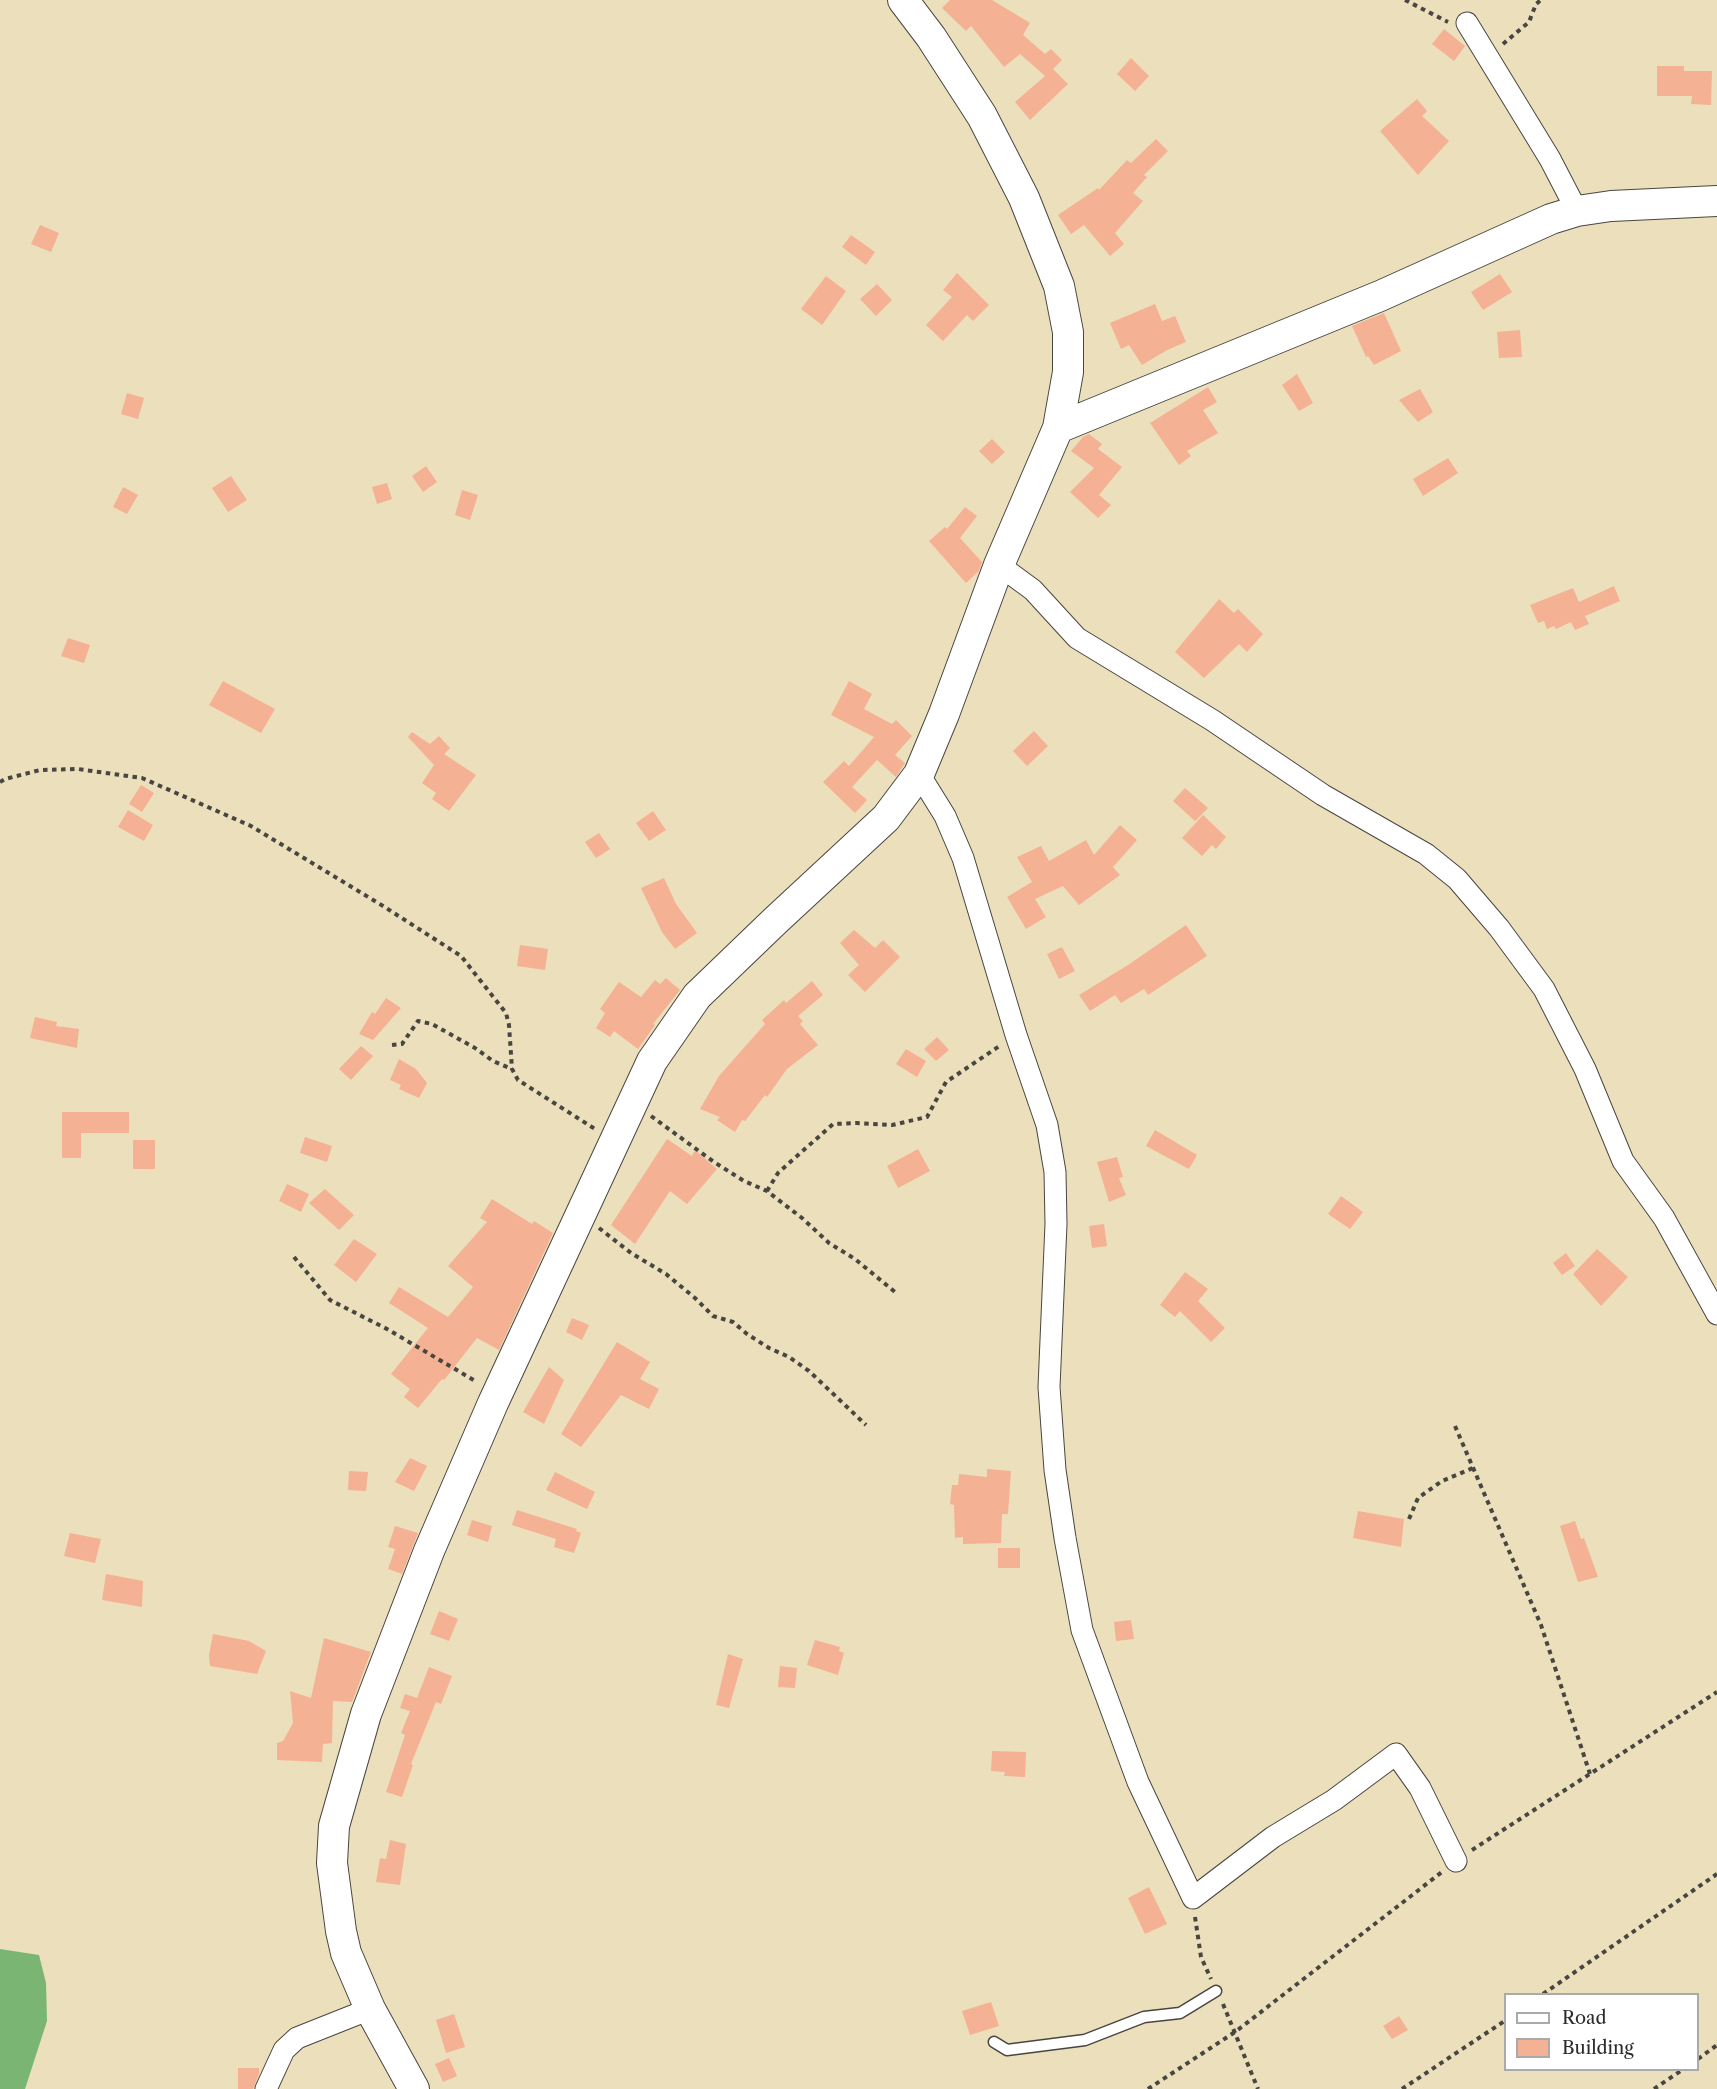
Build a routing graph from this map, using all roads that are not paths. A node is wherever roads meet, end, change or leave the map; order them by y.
1 (903, 0) edge
2 (1470, 28) road end
3 (1717, 201) edge
4 (1578, 211) junction
5 (1058, 428) junction
6 (999, 565) junction
7 (919, 774) junction
8 (1717, 1314) edge
9 (1456, 1861) road end
10 (1216, 1990) dead end
11 (370, 2009) junction
12 (994, 2042) dead end
13 (266, 2089) edge
14 (414, 2089) edge

1 - 5 main road
2 - 4 street
3 - 4 main road
4 - 5 main road
5 - 6 main road
6 - 7 main road
6 - 8 street
7 - 9 street
7 - 11 main road
10 - 12 lane
11 - 13 street
11 - 14 main road

